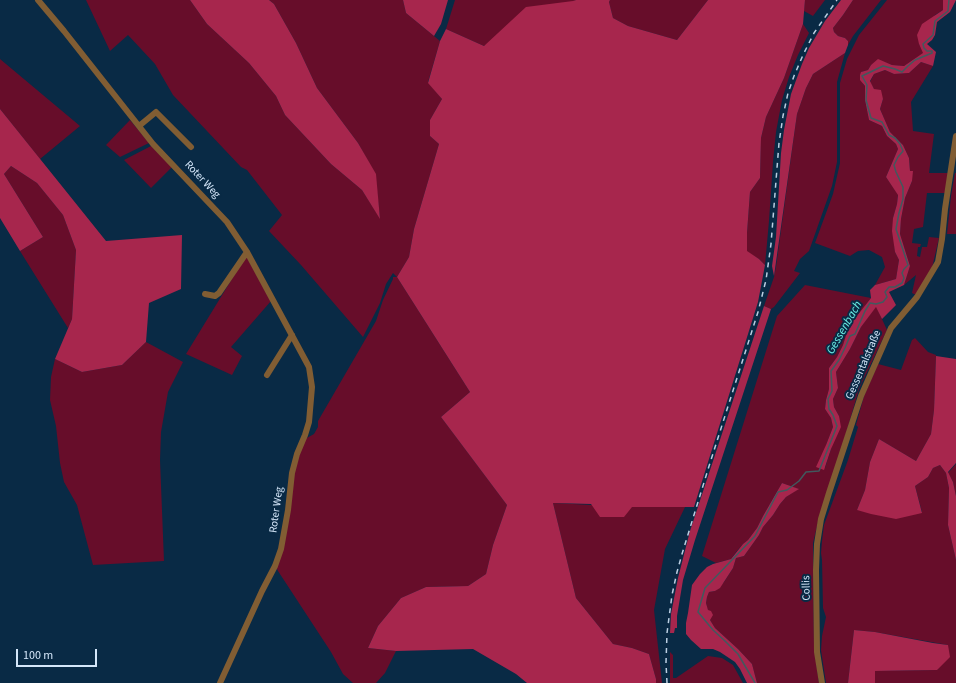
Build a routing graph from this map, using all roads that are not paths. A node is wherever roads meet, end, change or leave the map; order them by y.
1 (38, 0) edge
2 (139, 126) junction
3 (956, 136) edge
4 (191, 147) dead end
5 (247, 252) junction
6 (205, 294) dead end
7 (292, 335) junction
8 (267, 375) dead end
9 (829, 493) joint
10 (220, 683) edge
11 (822, 683) edge

1 - 2 street, Roter Weg
2 - 4 street, Roter Weg
2 - 5 street, Roter Weg
3 - 9 street, Gessentalstraße
5 - 6 street
5 - 7 street, Roter Weg
7 - 8 street
7 - 10 street, Roter Weg
9 - 11 street, Collis

